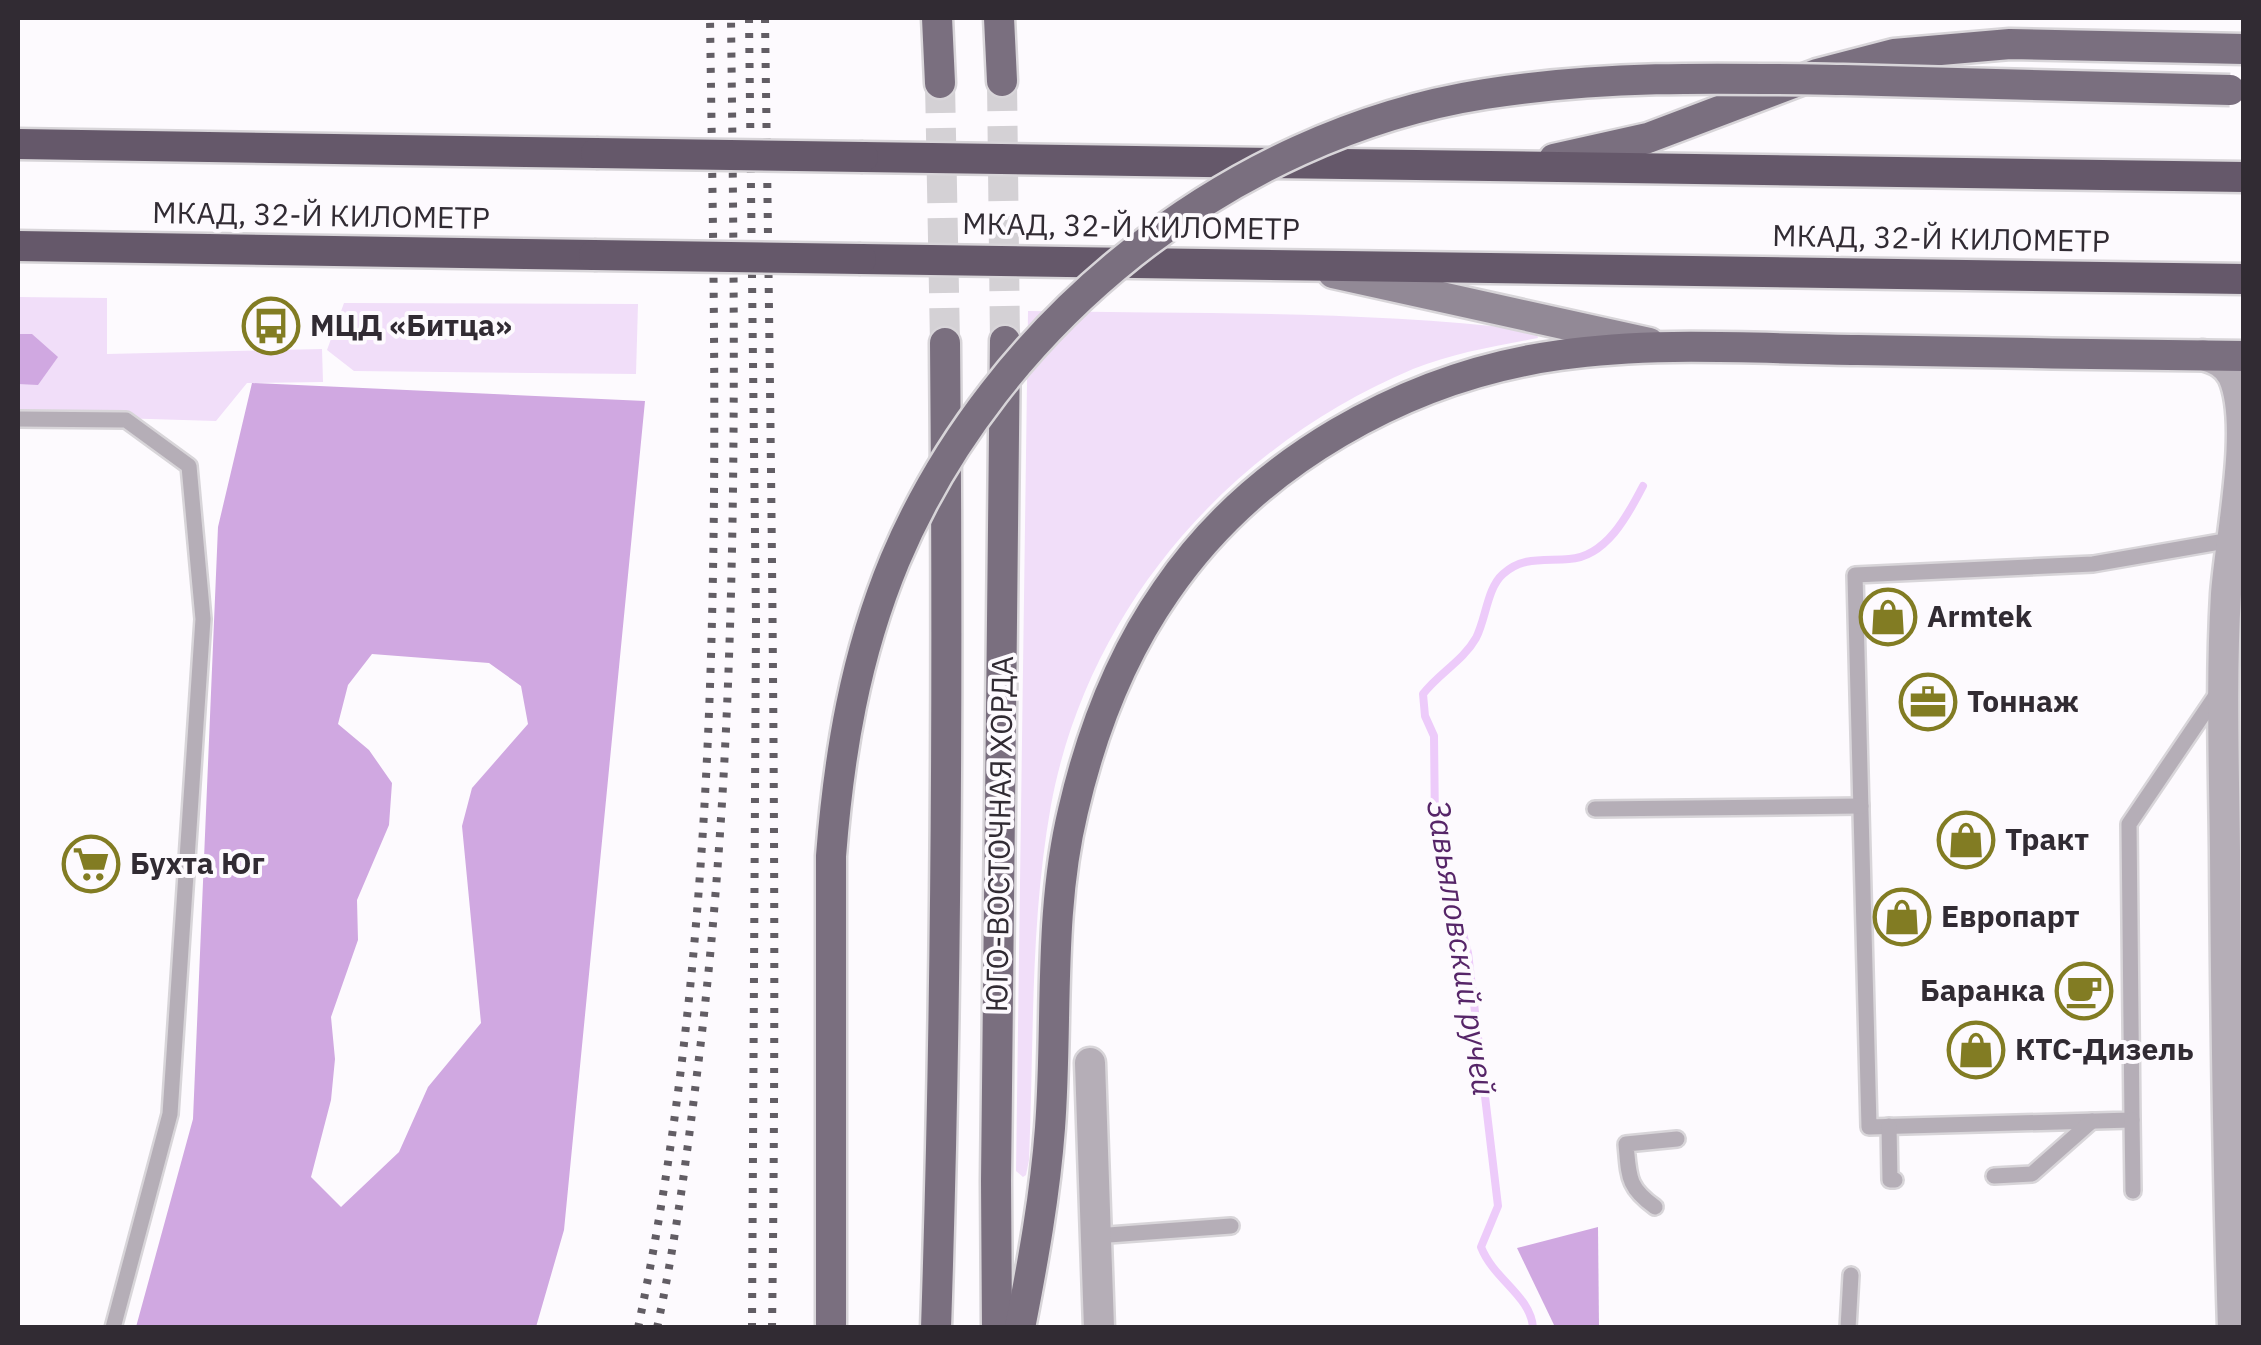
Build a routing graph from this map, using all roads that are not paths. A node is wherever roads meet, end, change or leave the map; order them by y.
1 (938, 18) edge
2 (998, 18) edge
3 (2244, 49) edge
4 (1002, 81) tunnel mouth
5 (940, 83) tunnel mouth
6 (2237, 90) edge
7 (18, 144) edge
8 (1503, 168) junction
9 (2244, 176) edge
10 (27, 248) edge
11 (1291, 263) junction
12 (2244, 279) edge
13 (1005, 341) tunnel mouth
14 (945, 342) tunnel mouth
15 (1669, 347) junction
16 (2203, 356) junction
17 (2244, 356) edge
18 (18, 419) edge
19 (2242, 441) edge
20 (2231, 540) junction
21 (2224, 683) junction
22 (1861, 806) junction
23 (1595, 809) dead end
24 (2234, 1003) edge
25 (1090, 1063) dead end
26 (2235, 1104) edge
27 (2132, 1120) junction
28 (2092, 1121) junction
29 (1927, 1125) junction
30 (1953, 1125) junction
31 (1889, 1126) junction
32 (1677, 1139) dead end
33 (1953, 1142) dead end
34 (1928, 1143) dead end
35 (1994, 1176) dead end
36 (1895, 1180) dead end
37 (2133, 1191) dead end
38 (1654, 1206) dead end
39 (1231, 1226) dead end
40 (1095, 1236) junction
41 (1851, 1275) dead end
42 (113, 1328) edge
43 (831, 1328) edge
44 (936, 1328) edge
45 (997, 1328) edge
46 (1020, 1328) edge
47 (1098, 1328) edge
48 (1848, 1328) edge
49 (2234, 1328) edge

1 - 5 main road
2 - 4 main road
3 - 8 main road
6 - 43 main road, bridge
7 - 8 highway, bridge
8 - 9 highway
10 - 11 highway, МКАД, 32-Й КИЛОМЕТР, bridge
11 - 12 highway, МКАД, 32-Й КИЛОМЕТР
11 - 15 street
13 - 45 main road, ЮГО-ВОСТОЧНАЯ ХОРДА
14 - 44 main road, ЮГО-ВОСТОЧНАЯ ХОРДА
15 - 16 main road
15 - 46 main road
16 - 17 main road
16 - 19 street
18 - 42 lane
19 - 20 street
20 - 21 street
20 - 22 lane
21 - 24 street
21 - 27 lane
22 - 23 lane
22 - 31 lane
24 - 26 street
25 - 40 street
26 - 49 street
27 - 28 lane
27 - 37 lane
28 - 30 lane
28 - 35 lane
29 - 30 lane
29 - 31 lane
29 - 34 lane
30 - 33 lane
31 - 36 lane
32 - 38 lane
39 - 40 lane
40 - 47 street
41 - 48 lane

